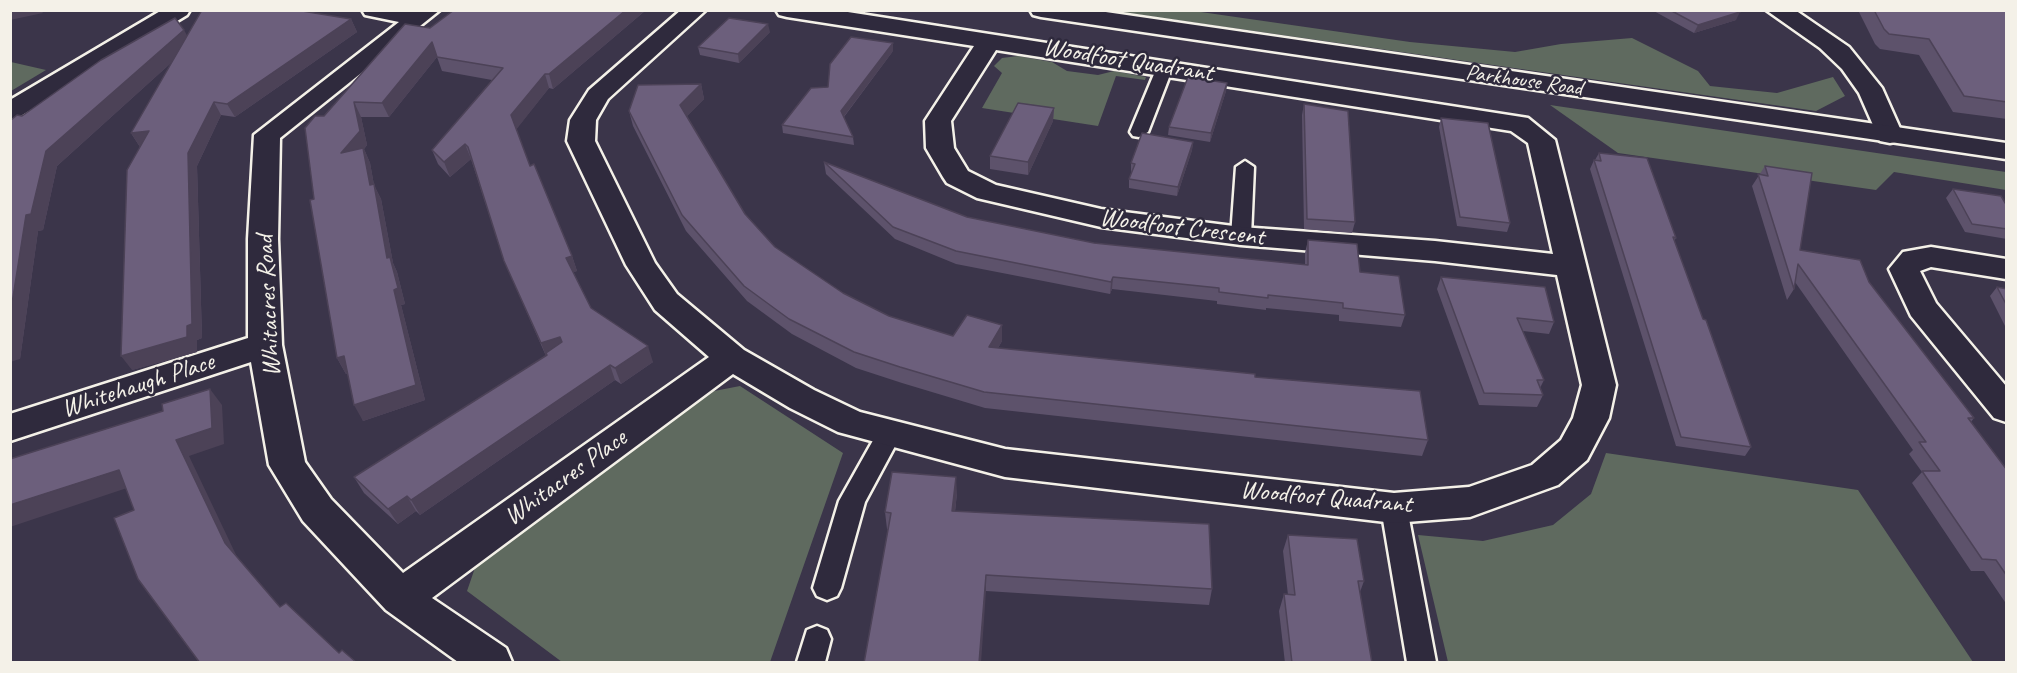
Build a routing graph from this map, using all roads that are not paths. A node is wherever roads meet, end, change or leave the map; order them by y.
1 (179, 10) edge
2 (374, 10) edge
3 (695, 10) edge
4 (787, 10) edge
5 (1041, 10) edge
6 (1777, 10) edge
7 (424, 14) edge
8 (988, 41) junction
9 (1165, 67) junction
10 (10, 111) edge
11 (1139, 132) dead end
12 (1890, 135) junction
13 (2007, 151) edge
14 (1245, 167) dead end
15 (1241, 236) junction
16 (1569, 266) junction
17 (2007, 269) edge
18 (265, 345) junction
19 (732, 358) junction
20 (2007, 409) edge
21 (10, 428) edge
22 (889, 435) junction
23 (1394, 508) junction
24 (827, 588) dead end
25 (400, 598) junction
26 (491, 663) edge
27 (1422, 663) edge

1 - 10 street
2 - 7 street
3 - 19 street, Woodfoot Quadrant
4 - 8 street, Woodfoot Quadrant
5 - 12 street, Parkhouse Road
6 - 12 street
7 - 18 street, Whitacres Road
8 - 9 street, Woodfoot Quadrant
8 - 15 street, Woodfoot Crescent
9 - 11 lane
9 - 16 street, Woodfoot Quadrant
12 - 13 street, Parkhouse Road
14 - 15 lane
15 - 16 street, Woodfoot Crescent
16 - 23 street, Woodfoot Quadrant
17 - 20 street
18 - 21 street, Whitehaugh Place
18 - 25 street, Whitacres Road
19 - 22 street, Woodfoot Quadrant
19 - 25 street, Whitacres Place
22 - 23 street, Woodfoot Quadrant
22 - 24 lane
23 - 27 lane
25 - 26 street, Whitacres Road

